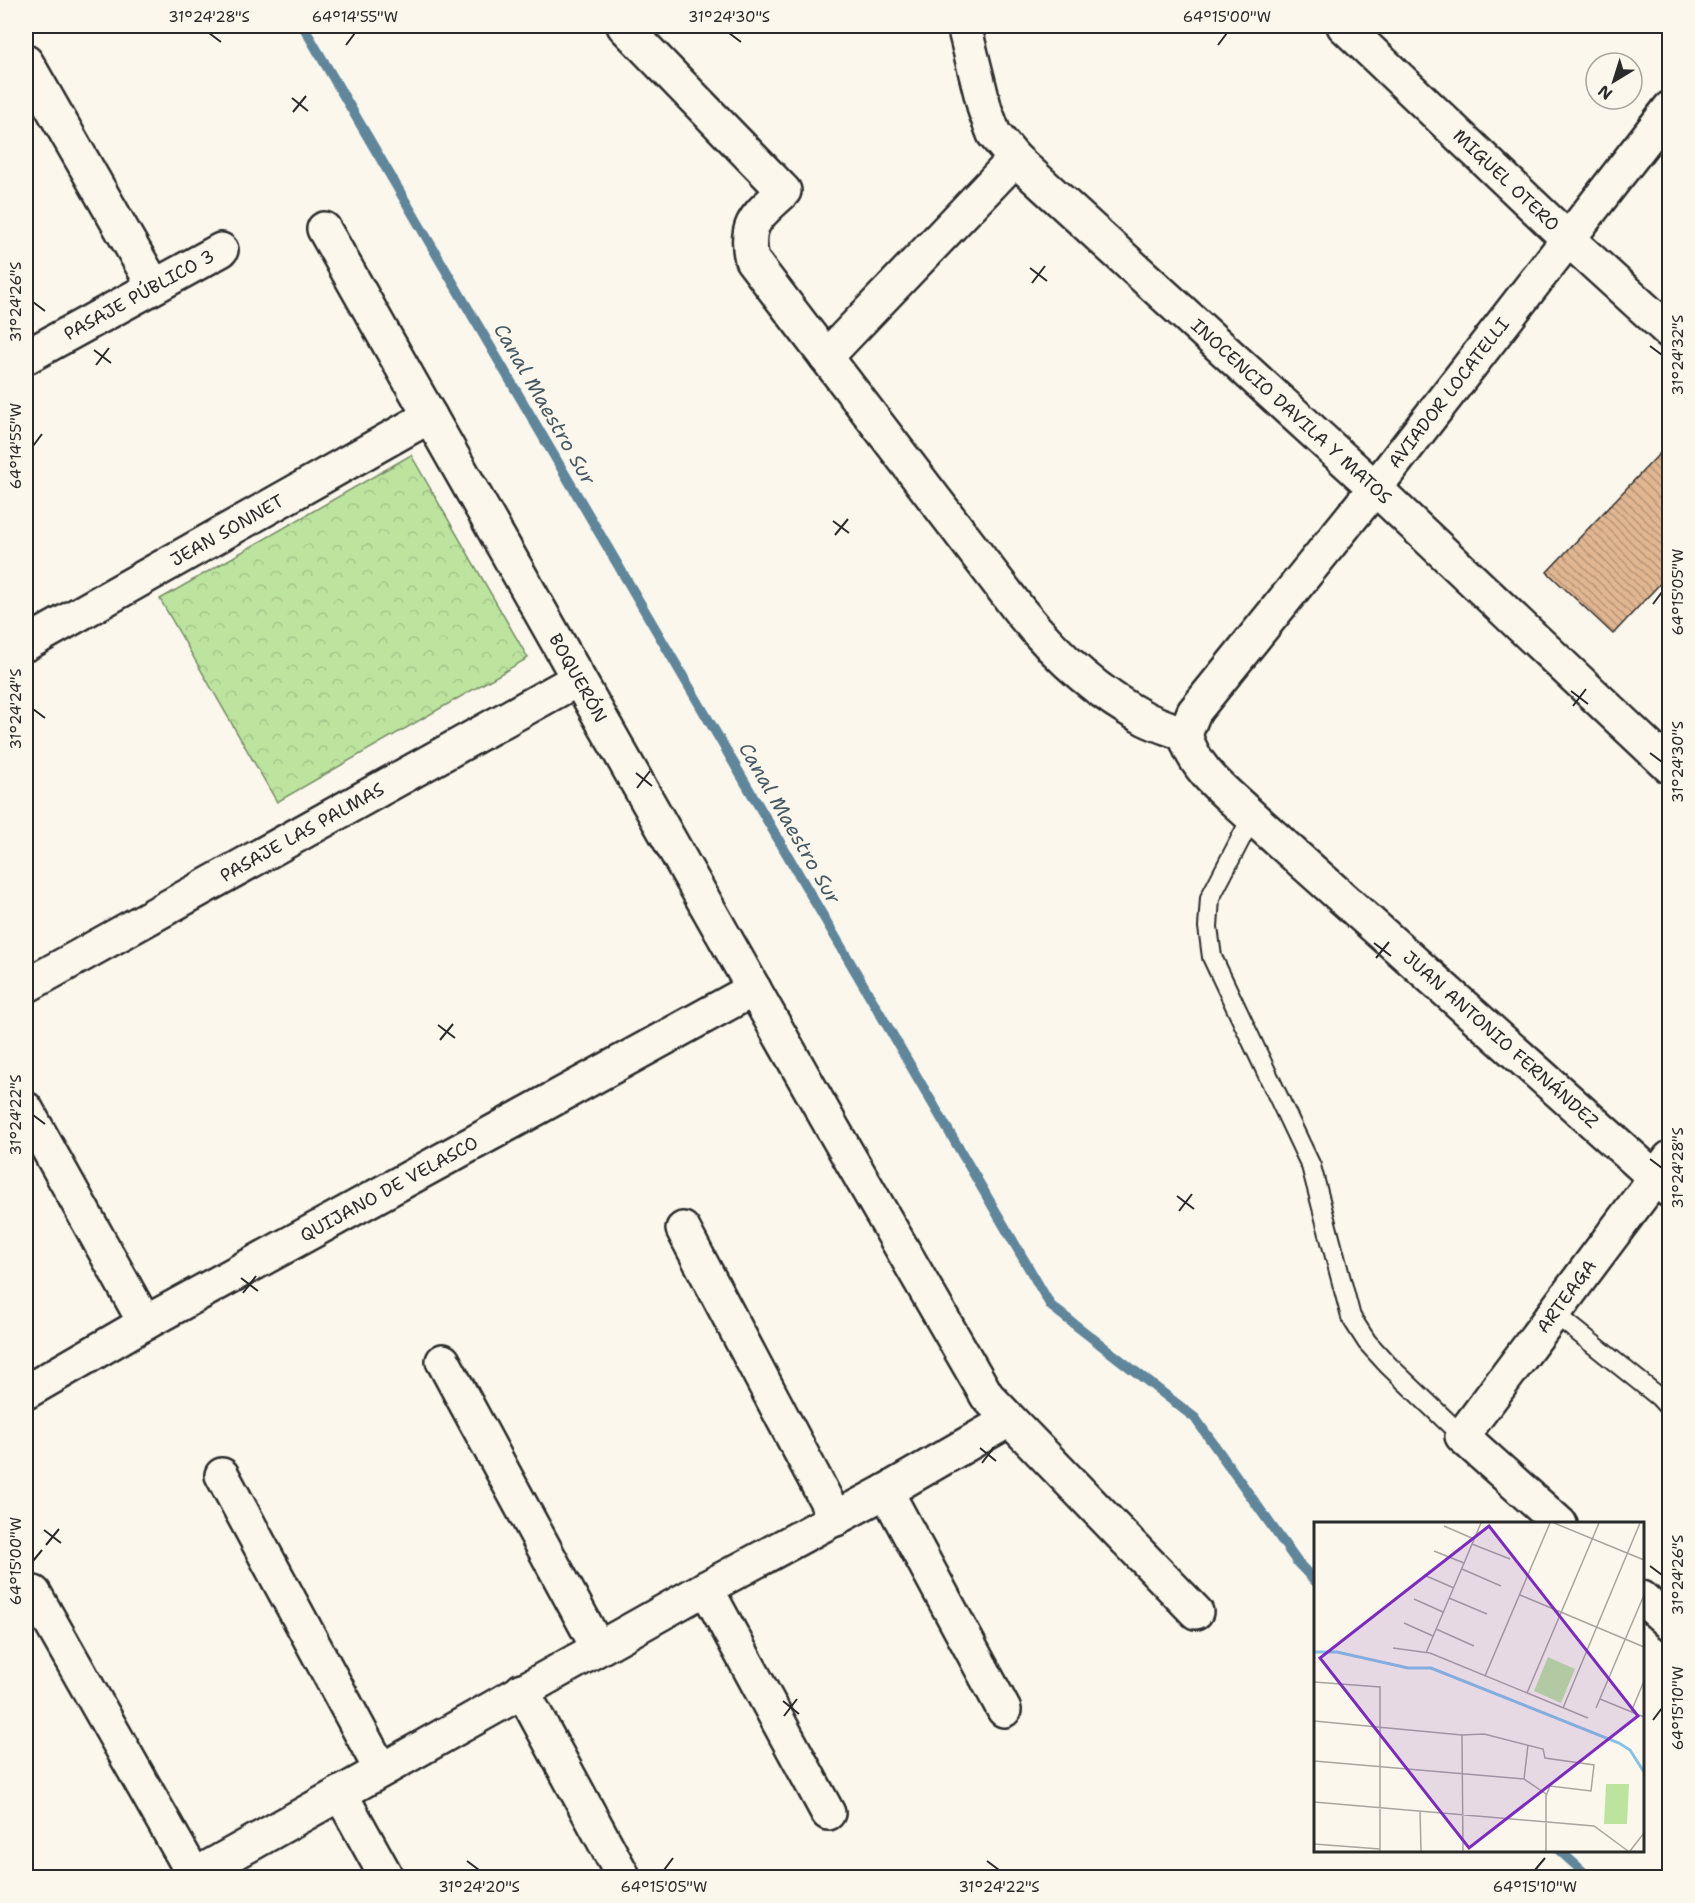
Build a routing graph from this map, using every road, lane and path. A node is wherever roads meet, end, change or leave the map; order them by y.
1 (624, 26) edge
2 (964, 26) edge
3 (1344, 26) edge
4 (26, 62) edge
5 (1670, 108) edge
6 (1015, 159) junction
7 (324, 229) dead end
8 (1568, 239) junction
9 (221, 250) dead end
10 (154, 286) junction
11 (1670, 332) edge
12 (26, 357) edge
13 (826, 357) junction
14 (430, 416) junction
15 (1375, 488) junction
16 (26, 644) edge
17 (578, 679) junction
18 (1185, 734) junction
19 (1670, 767) edge
20 (1252, 817) junction
21 (26, 986) edge
22 (754, 989) junction
23 (26, 1109) edge
24 (1664, 1175) edge
25 (683, 1229) dead end
26 (1552, 1312) junction
27 (145, 1323) junction
28 (444, 1361) dead end
29 (26, 1392) edge
30 (1670, 1409) edge
31 (1009, 1420) junction
32 (1462, 1436) junction
33 (222, 1475) dead end
34 (886, 1491) junction
35 (836, 1519) junction
36 (1558, 1522) edge
37 (706, 1588) junction
38 (34, 1593) dead end
39 (1644, 1600) edge
40 (1196, 1612) dead end
41 (1670, 1623) edge
42 (598, 1648) junction
43 (522, 1690) junction
44 (1004, 1710) dead end
45 (381, 1770) junction
46 (340, 1793) junction
47 (828, 1813) dead end
48 (192, 1876) edge
49 (387, 1878) edge
50 (624, 1878) edge

1 - 13 street
2 - 6 street, INOCENCIO DAVILA Y MATOS
3 - 8 street, MIGUEL OTERO
4 - 10 street
5 - 8 street, AVIADOR LOCATELLI
6 - 13 street
6 - 15 street, INOCENCIO DAVILA Y MATOS
7 - 14 street, BOQUERÓN
8 - 11 street, MIGUEL OTERO
8 - 15 street, AVIADOR LOCATELLI
9 - 10 street, PASAJE PÚBLICO 3
10 - 12 street, PASAJE PÚBLICO 3
13 - 18 street
14 - 16 street, JEAN SONNET
14 - 17 street, BOQUERÓN
15 - 18 street, AVIADOR LOCATELLI
15 - 19 street, INOCENCIO DAVILA Y MATOS
17 - 21 street, PASAJE LAS PALMAS
17 - 22 street, BOQUERÓN
18 - 20 street, JUAN ANTONIO FERNÁNDEZ
20 - 24 street, JUAN ANTONIO FERNÁNDEZ
20 - 32 lane
22 - 27 street, QUIJANO DE VELASCO
22 - 31 street, BOQUERÓN
23 - 27 street
24 - 26 street, ARTEAGA
25 - 35 street
26 - 30 lane
26 - 32 street, ARTEAGA
27 - 29 street, QUIJANO DE VELASCO
28 - 42 street
31 - 34 street
31 - 40 street, BOQUERÓN
32 - 36 street
33 - 45 street
34 - 35 street
34 - 44 street
35 - 37 street
37 - 42 street
37 - 47 street
38 - 48 street
39 - 41 street
42 - 43 street
43 - 45 street
43 - 50 street
45 - 46 street
46 - 48 street
46 - 49 street

